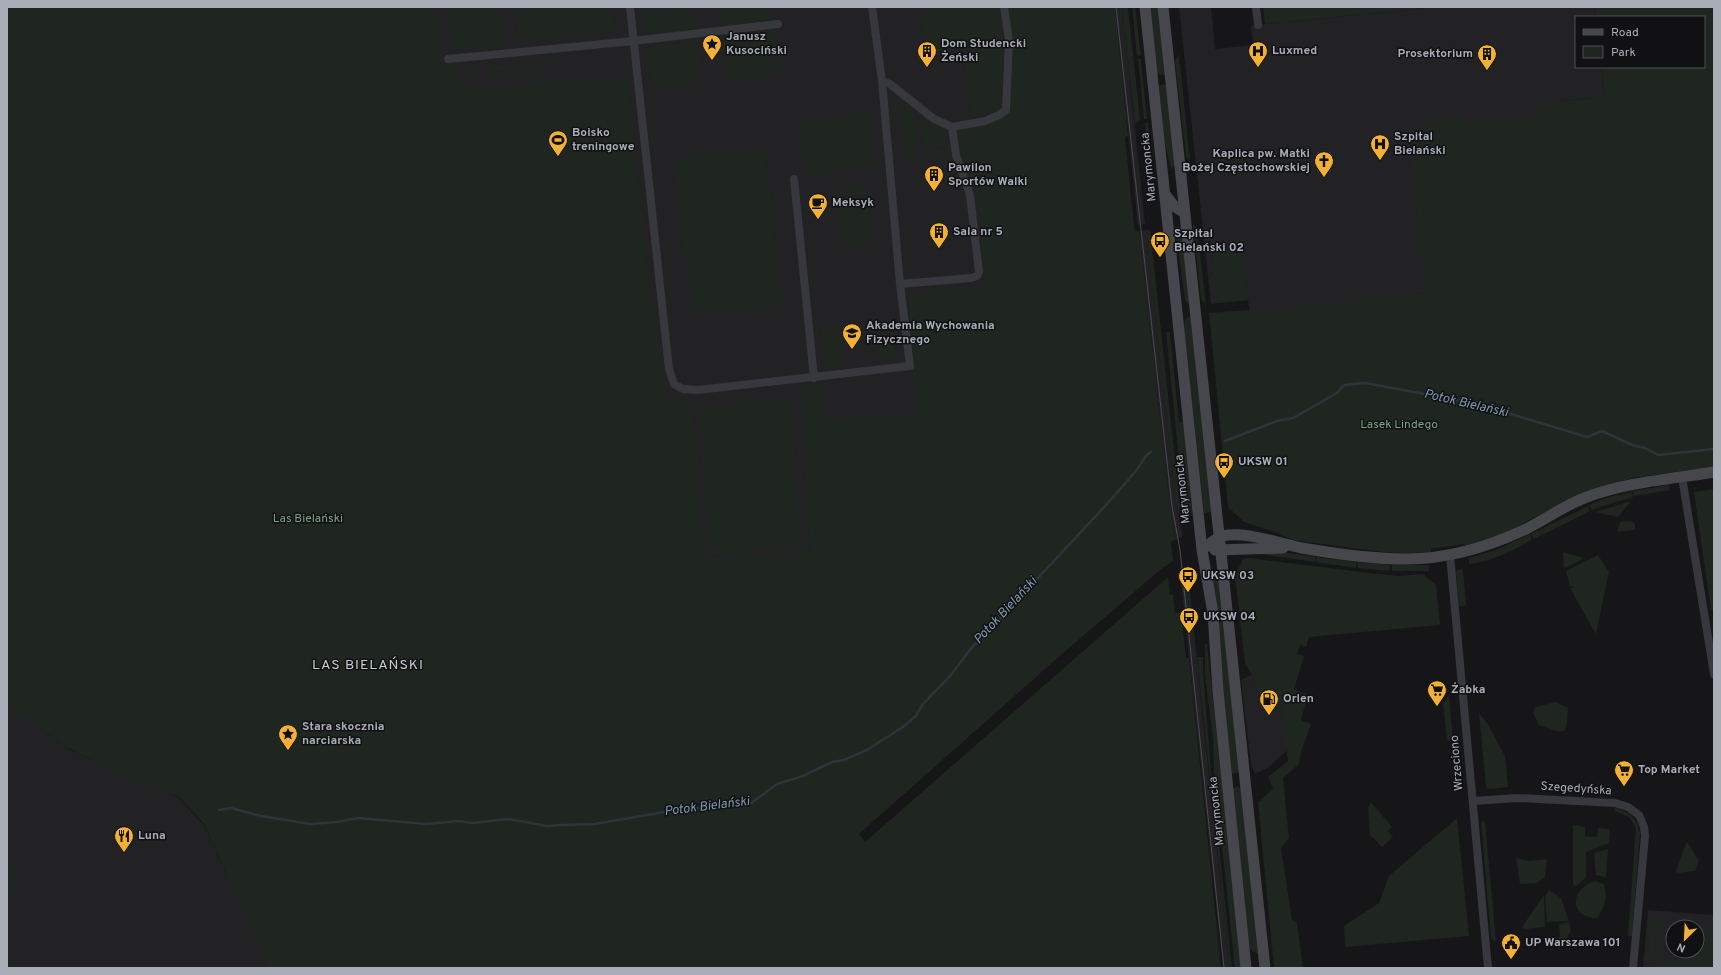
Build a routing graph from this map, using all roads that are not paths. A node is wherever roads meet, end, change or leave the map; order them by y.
1 (630, 7) edge
2 (872, 7) edge
3 (1004, 7) edge
4 (1145, 7) edge
5 (1164, 7) edge
6 (1256, 7) edge
7 (778, 24) dead end
8 (1258, 25) dead end
9 (633, 41) junction
10 (448, 59) dead end
11 (1171, 78) junction
12 (882, 81) junction
13 (1153, 81) junction
14 (952, 127) junction
15 (1180, 166) junction
16 (794, 179) dead end
17 (1164, 186) junction
18 (1185, 213) junction
19 (900, 284) junction
20 (814, 378) junction
21 (1714, 472) edge
22 (1682, 477) junction
23 (1220, 536) junction
24 (1302, 548) junction
25 (1221, 549) junction
26 (1202, 550) junction
27 (1450, 555) junction
28 (1714, 674) edge
29 (1245, 780) junction
30 (1227, 781) junction
31 (1473, 801) junction
32 (1265, 963) edge
33 (1246, 964) edge
34 (1488, 968) edge
35 (1633, 968) edge

1 - 9 street
2 - 12 street
3 - 14 street
4 - 13 main road, Marymoncka
5 - 11 main road
6 - 8 street
7 - 9 street
9 - 10 street
9 - 20 street
11 - 13 main road
11 - 15 main road
12 - 14 street
12 - 19 street
13 - 17 main road, Marymoncka
14 - 19 street
15 - 17 main road
15 - 18 main road
16 - 20 street
17 - 18 main road
17 - 26 main road, Marymoncka
18 - 23 main road
19 - 20 street
21 - 22 main road
22 - 27 main road
22 - 28 street
23 - 24 main road
23 - 25 main road
23 - 26 main road
24 - 25 main road
24 - 27 main road
25 - 26 main road
25 - 29 main road
26 - 30 main road, Marymoncka
27 - 31 street, Wrzeciono
29 - 30 main road
29 - 32 main road
30 - 33 main road, Marymoncka
31 - 34 street, Wrzeciono
31 - 35 street, Szegedyńska
32 - 33 main road

